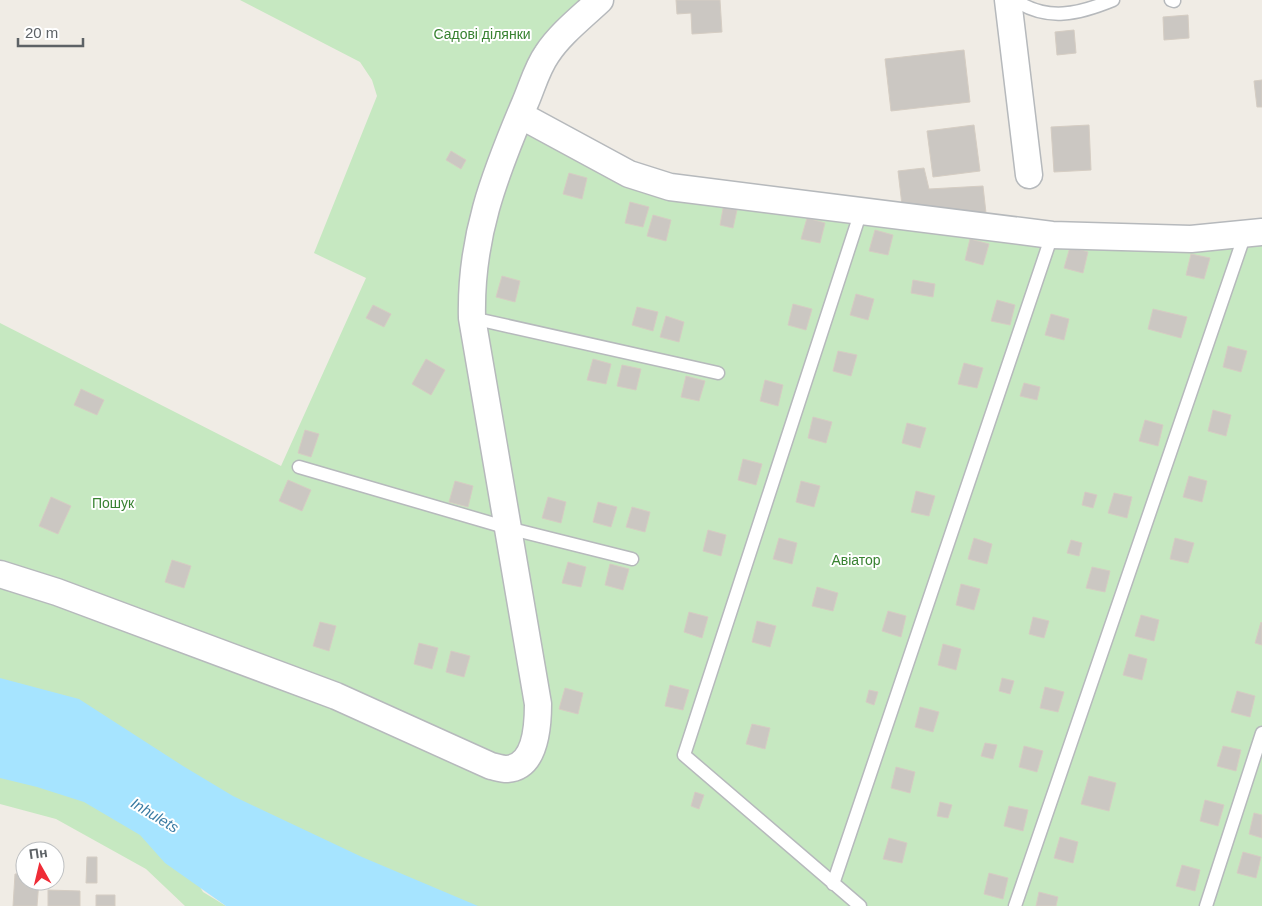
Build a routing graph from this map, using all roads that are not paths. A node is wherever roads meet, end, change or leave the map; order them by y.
1 (600, 0) edge
2 (1008, 0) edge
3 (1014, 0) edge
4 (1113, 0) edge
5 (520, 115) junction
6 (1029, 175) dead end
7 (861, 211) junction
8 (1253, 233) edge
9 (1052, 235) junction
10 (472, 318) junction
11 (718, 373) dead end
12 (300, 467) dead end
13 (508, 528) junction
14 (632, 559) dead end
15 (0, 574) edge
16 (1262, 733) edge
17 (833, 884) junction
18 (860, 906) edge
19 (1015, 906) edge
20 (1206, 906) edge

1 - 5 street
2 - 6 street
3 - 4 lane
5 - 7 street
5 - 10 street
7 - 9 street
7 - 17 lane
8 - 9 street
8 - 19 lane
9 - 17 lane
10 - 11 lane
10 - 13 street
12 - 13 lane
13 - 14 lane
13 - 15 street
16 - 20 lane
17 - 18 lane

